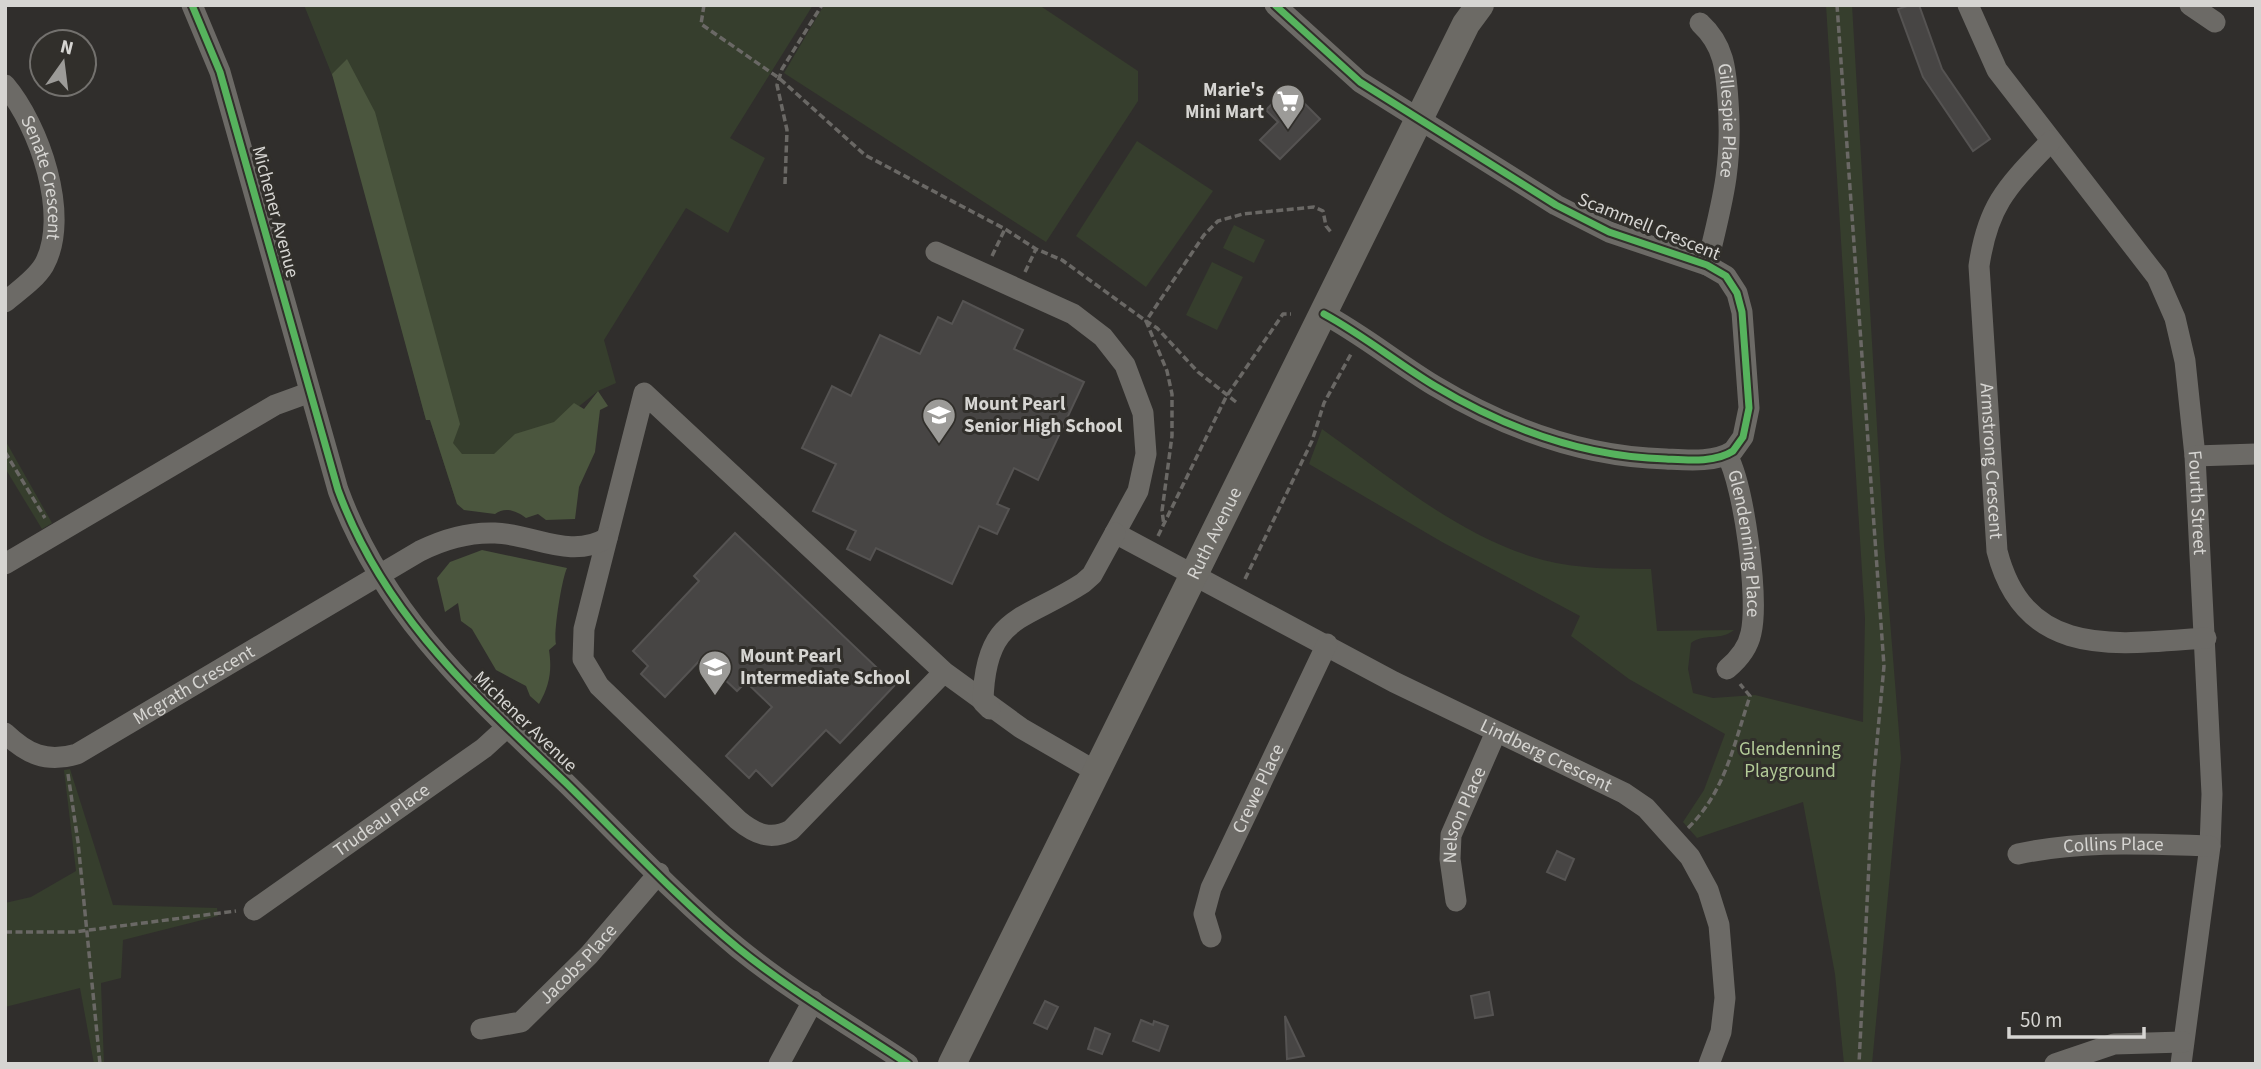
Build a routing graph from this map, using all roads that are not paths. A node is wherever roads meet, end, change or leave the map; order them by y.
1 (192, 5) edge
2 (1275, 5) edge
3 (1480, 5) edge
4 (1968, 5) edge
5 (2190, 5) edge
6 (2215, 22) dead end
7 (1700, 23) dead end
8 (5, 85) edge
9 (1418, 119) junction
10 (2051, 141) junction
11 (936, 252) dead end
12 (1707, 265) junction
13 (5, 302) edge
14 (1324, 314) junction
15 (308, 393) junction
16 (2256, 454) edge
17 (1727, 456) junction
18 (2195, 456) junction
19 (1115, 533) junction
20 (607, 538) junction
21 (5, 564) edge
22 (379, 575) junction
23 (1193, 577) junction
24 (2206, 638) junction
25 (1327, 644) junction
26 (1727, 669) road end
27 (944, 672) junction
28 (983, 702) junction
29 (507, 727) junction
30 (1496, 732) junction
31 (5, 733) edge
32 (1095, 777) junction
33 (2210, 846) junction
34 (2018, 854) dead end
35 (659, 873) junction
36 (1456, 901) dead end
37 (254, 910) road end
38 (1212, 937) dead end
39 (813, 1002) junction
40 (481, 1028) dead end
41 (2183, 1042) junction
42 (779, 1064) edge
43 (908, 1064) edge
44 (952, 1064) edge
45 (1709, 1064) edge
46 (2055, 1064) edge
47 (2181, 1064) edge

1 - 15 street, Michener Avenue
2 - 9 street, Scammell Crescent
3 - 9 main road, Ruth Avenue
4 - 10 street, Fourth Street
5 - 6 street
7 - 12 street, Gillespie Place
8 - 13 street, Senate Crescent
9 - 12 street, Scammell Crescent
9 - 14 main road, Ruth Avenue
10 - 18 street, Fourth Street
10 - 24 street, Armstrong Crescent
11 - 19 street
12 - 17 street, Scammell Crescent
14 - 17 street
14 - 23 main road, Ruth Avenue
15 - 21 street
15 - 22 street, Michener Avenue
16 - 18 street
17 - 26 street, Glendenning Place
18 - 24 street, Fourth Street
19 - 23 street, Lindberg Crescent
19 - 28 street
20 - 22 street, Mcgrath Crescent
20 - 27 street
20 - 27 street
22 - 29 street, Michener Avenue
22 - 31 street, Mcgrath Crescent
23 - 25 street, Lindberg Crescent
23 - 32 main road, Ruth Avenue
24 - 33 street, Fourth Street
25 - 30 street, Lindberg Crescent
25 - 38 street, Crewe Place
27 - 28 street
28 - 32 street
29 - 35 street, Michener Avenue
29 - 37 street, Trudeau Place
30 - 36 street, Nelson Place
30 - 45 street, Lindberg Crescent
32 - 44 main road, Ruth Avenue
33 - 34 street, Collins Place
33 - 41 street, Fourth Street
35 - 39 street, Michener Avenue
35 - 40 street, Jacobs Place
39 - 42 street
39 - 43 street, Michener Avenue
41 - 46 street
41 - 47 street, Fourth Street

